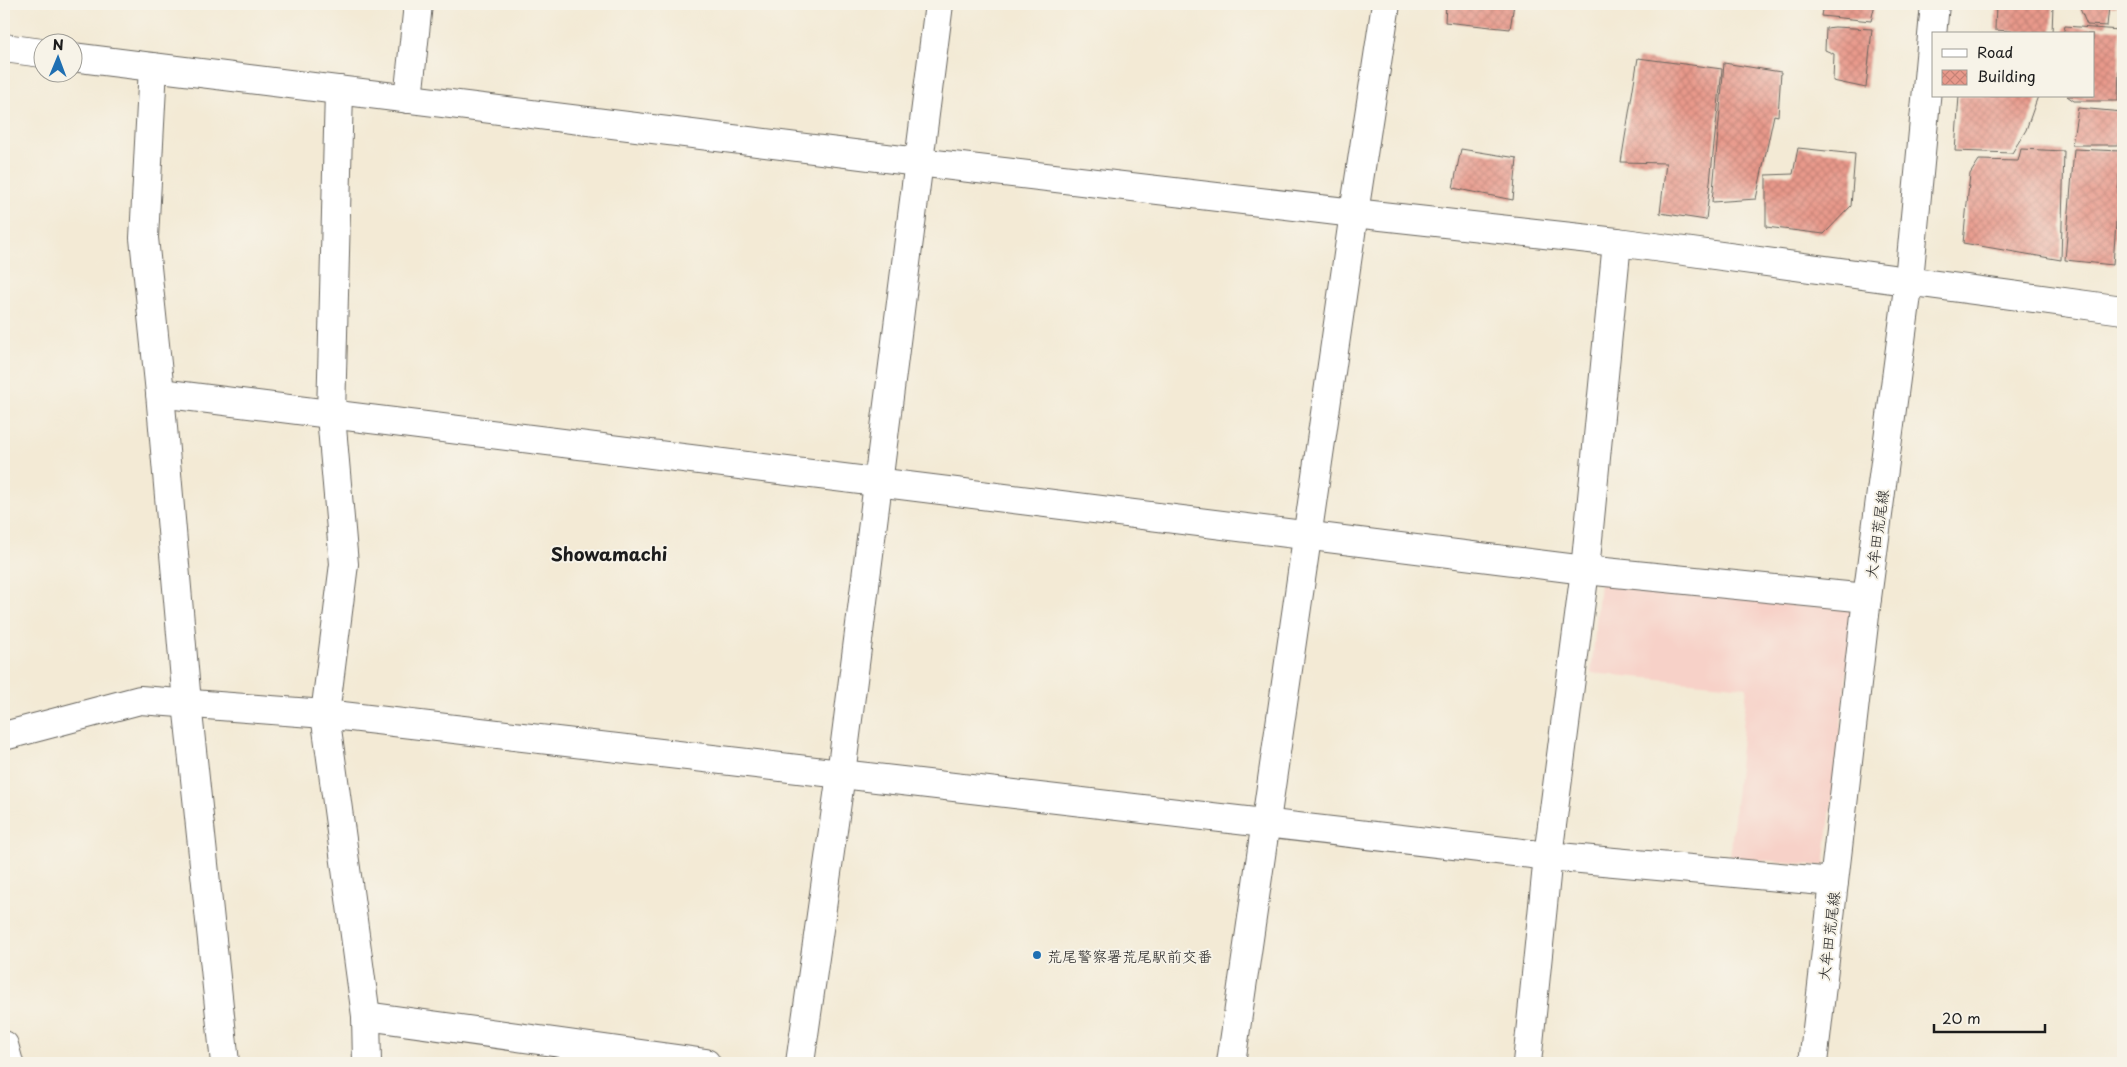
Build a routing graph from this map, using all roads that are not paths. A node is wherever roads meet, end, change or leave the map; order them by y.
1 (418, 4) edge
2 (939, 4) edge
3 (1386, 4) edge
4 (1935, 4) edge
5 (1932, 32) edge
6 (1932, 36) edge
7 (4, 48) edge
8 (32, 52) edge
9 (82, 58) edge
10 (153, 68) junction
11 (339, 90) junction
12 (408, 99) junction
13 (918, 162) junction
14 (1354, 214) junction
15 (1617, 242) junction
16 (1909, 280) junction
17 (2123, 310) edge
18 (160, 394) junction
19 (331, 416) junction
20 (879, 481) junction
21 (1307, 536) junction
22 (1585, 570) junction
23 (1867, 598) junction
24 (187, 703) junction
25 (325, 714) junction
26 (4, 736) edge
27 (841, 774) junction
28 (1267, 823) junction
29 (1548, 856) junction
30 (1834, 882) junction
31 (366, 1016) junction
32 (4, 1045) edge
33 (9, 1063) edge
34 (225, 1063) edge
35 (367, 1063) edge
36 (706, 1063) edge
37 (800, 1063) edge
38 (1231, 1063) edge
39 (1527, 1063) edge
40 (1813, 1063) edge

1 - 12 street
2 - 13 street
3 - 14 street
4 - 5 street, 大牟田荒尾線
6 - 16 street, 大牟田荒尾線
7 - 8 street
9 - 10 street
10 - 11 street
10 - 18 street
11 - 12 street
11 - 19 street
12 - 13 street
13 - 14 street
13 - 20 street
14 - 15 street
14 - 21 street
15 - 16 street
15 - 22 street
16 - 17 street
16 - 23 street, 大牟田荒尾線
18 - 19 street
18 - 24 street
19 - 20 street
19 - 25 street
20 - 21 street
20 - 27 street
21 - 22 street
21 - 28 street
22 - 23 street
22 - 29 street
23 - 30 street, 大牟田荒尾線
24 - 25 street
24 - 26 street
24 - 34 street
25 - 27 street
25 - 31 street
27 - 28 street
27 - 37 street
28 - 29 street
28 - 38 street
29 - 30 street
29 - 39 street
30 - 40 street, 大牟田荒尾線
31 - 35 street
31 - 36 street
32 - 33 street

